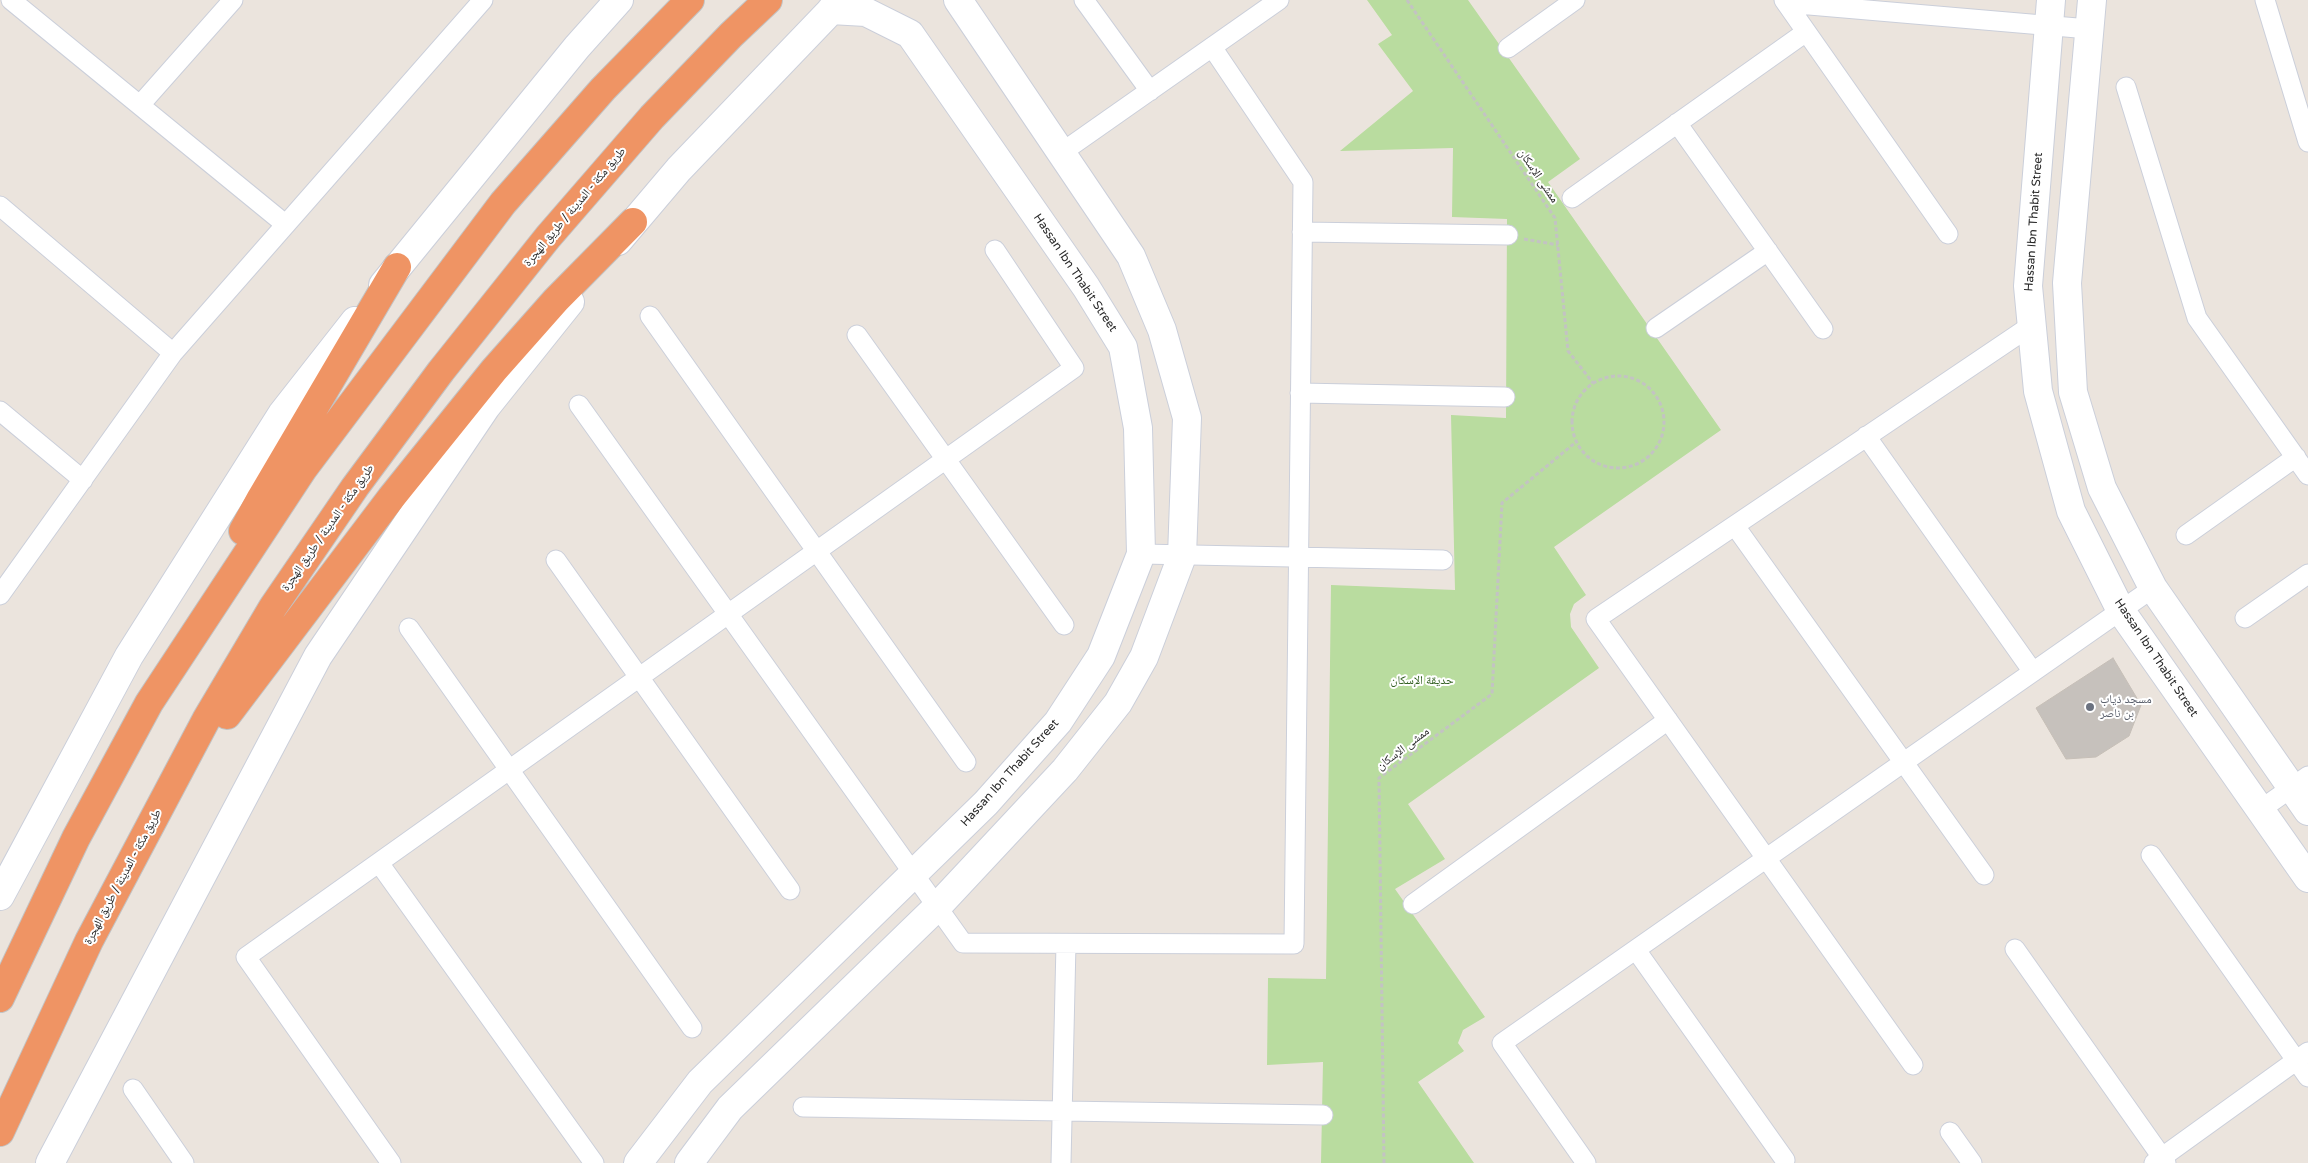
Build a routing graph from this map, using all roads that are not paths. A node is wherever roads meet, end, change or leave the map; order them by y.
1 (233, 0) edge
2 (483, 0) edge
3 (620, 0) edge
4 (690, 0) edge
5 (768, 0) edge
6 (958, 0) edge
7 (1084, 0) edge
8 (1279, 0) edge
9 (1575, 0) edge
10 (2092, 0) edge
11 (2265, 0) edge
12 (1785, 1) edge
13 (16, 2) edge
14 (836, 5) edge
15 (2050, 13) edge
16 (2089, 29) junction
17 (1806, 32) junction
18 (1212, 47) junction
19 (1508, 48) dead end
20 (2126, 87) dead end
21 (1150, 91) junction
22 (140, 105) junction
23 (1677, 123) junction
24 (2308, 142) edge
25 (1061, 153) junction
26 (1572, 198) dead end
27 (0, 206) edge
28 (632, 222) junction
29 (285, 224) junction
30 (1302, 232) junction
31 (1948, 234) dead end
32 (1508, 236) road end
33 (995, 250) dead end
34 (1768, 251) junction
35 (397, 267) junction
36 (650, 316) dead end
37 (2032, 325) junction
38 (1656, 328) dead end
39 (1823, 329) dead end
40 (857, 335) dead end
41 (174, 353) junction
42 (1300, 393) junction
43 (1506, 396) dead end
44 (579, 405) dead end
45 (0, 411) edge
46 (1866, 436) junction
47 (2296, 458) junction
48 (946, 460) junction
49 (2308, 475) edge
50 (83, 480) junction
51 (1735, 526) junction
52 (2186, 535) dead end
53 (817, 551) junction
54 (1141, 554) junction
55 (1182, 556) junction
56 (1299, 558) junction
57 (556, 560) dead end
58 (1443, 560) dead end
59 (2308, 574) edge
60 (2153, 588) junction
61 (0, 596) edge
62 (2121, 611) junction
63 (728, 614) junction
64 (2245, 618) dead end
65 (1064, 625) dead end
66 (409, 628) dead end
67 (184, 647) junction
68 (2033, 672) junction
69 (639, 678) junction
70 (1668, 720) junction
71 (966, 762) dead end
72 (1904, 762) junction
73 (509, 770) junction
74 (2300, 782) edge
75 (2260, 810) junction
76 (2308, 810) edge
77 (142, 840) junction
78 (2150, 855) dead end
79 (1766, 858) junction
80 (379, 863) junction
81 (913, 874) junction
82 (1984, 875) dead end
83 (2308, 878) edge
84 (790, 890) dead end
85 (0, 896) edge
86 (1413, 904) dead end
87 (936, 908) junction
88 (1066, 944) junction
89 (2015, 949) dead end
90 (1636, 950) junction
91 (0, 998) edge
92 (692, 1028) dead end
93 (2302, 1056) edge
94 (1913, 1065) dead end
95 (2308, 1077) edge
96 (133, 1090) dead end
97 (803, 1106) dead end
98 (1062, 1111) junction
99 (1323, 1115) dead end
100 (0, 1132) edge
101 (1950, 1132) dead end
102 (1785, 1160) dead end
103 (386, 1161) edge
104 (2161, 1161) edge
105 (50, 1163) edge
106 (184, 1163) edge
107 (594, 1163) edge
108 (638, 1163) edge
109 (689, 1163) edge
110 (1061, 1163) edge
111 (1586, 1163) edge
112 (1972, 1163) edge

1 - 22 street
2 - 29 street
3 - 35 street
4 - 67 highway
5 - 77 highway, طريق مكة - المدينة / طريق الهجرة
6 - 25 street
7 - 21 street
8 - 18 street
9 - 19 street
10 - 16 street
11 - 24 street
12 - 15 street
12 - 17 street
13 - 22 street
14 - 28 street
14 - 54 street, Hassan Ibn Thabit Street
15 - 16 street
15 - 37 street, Hassan Ibn Thabit Street
16 - 60 street
17 - 23 street
17 - 31 street
18 - 21 street
18 - 30 street
20 - 47 street
21 - 25 street
22 - 29 street
23 - 26 street
23 - 34 street
25 - 55 street
27 - 41 street
28 - 77 highway
28 - 105 street
29 - 41 street
30 - 32 street
30 - 42 street
33 - 48 street
34 - 38 street
34 - 39 street
35 - 67 highway
35 - 85 street
36 - 53 street
37 - 46 street
37 - 62 street, Hassan Ibn Thabit Street
40 - 48 street
41 - 50 street
42 - 43 street
42 - 56 street
44 - 63 street
45 - 50 street
46 - 51 street
46 - 68 street
47 - 49 street
47 - 52 street
48 - 53 street
48 - 65 street
50 - 61 street
51 - 70 street
51 - 72 street
53 - 63 street
53 - 71 street
54 - 55 street
54 - 81 street, Hassan Ibn Thabit Street
55 - 56 street
55 - 87 street
56 - 58 street
56 - 88 street
57 - 69 street
59 - 64 street
60 - 62 street
60 - 74 street
62 - 68 street
62 - 75 street, Hassan Ibn Thabit Street
63 - 69 street
63 - 81 street
66 - 73 street
67 - 91 highway
68 - 72 street
69 - 73 street
69 - 84 street
70 - 79 street
70 - 86 street
72 - 79 street
72 - 82 street
73 - 80 street
73 - 92 street
74 - 75 street
74 - 76 street
75 - 83 street, Hassan Ibn Thabit Street
77 - 100 highway, طريق مكة - المدينة / طريق الهجرة
78 - 93 street
79 - 90 street
79 - 94 street
80 - 103 street
80 - 107 street
81 - 87 street
81 - 108 street, Hassan Ibn Thabit Street
87 - 88 street
87 - 109 street
88 - 98 street
89 - 104 street
90 - 102 street
90 - 111 street
93 - 95 street
93 - 104 street
96 - 106 street
97 - 98 street
98 - 99 street
98 - 110 street
101 - 112 street

